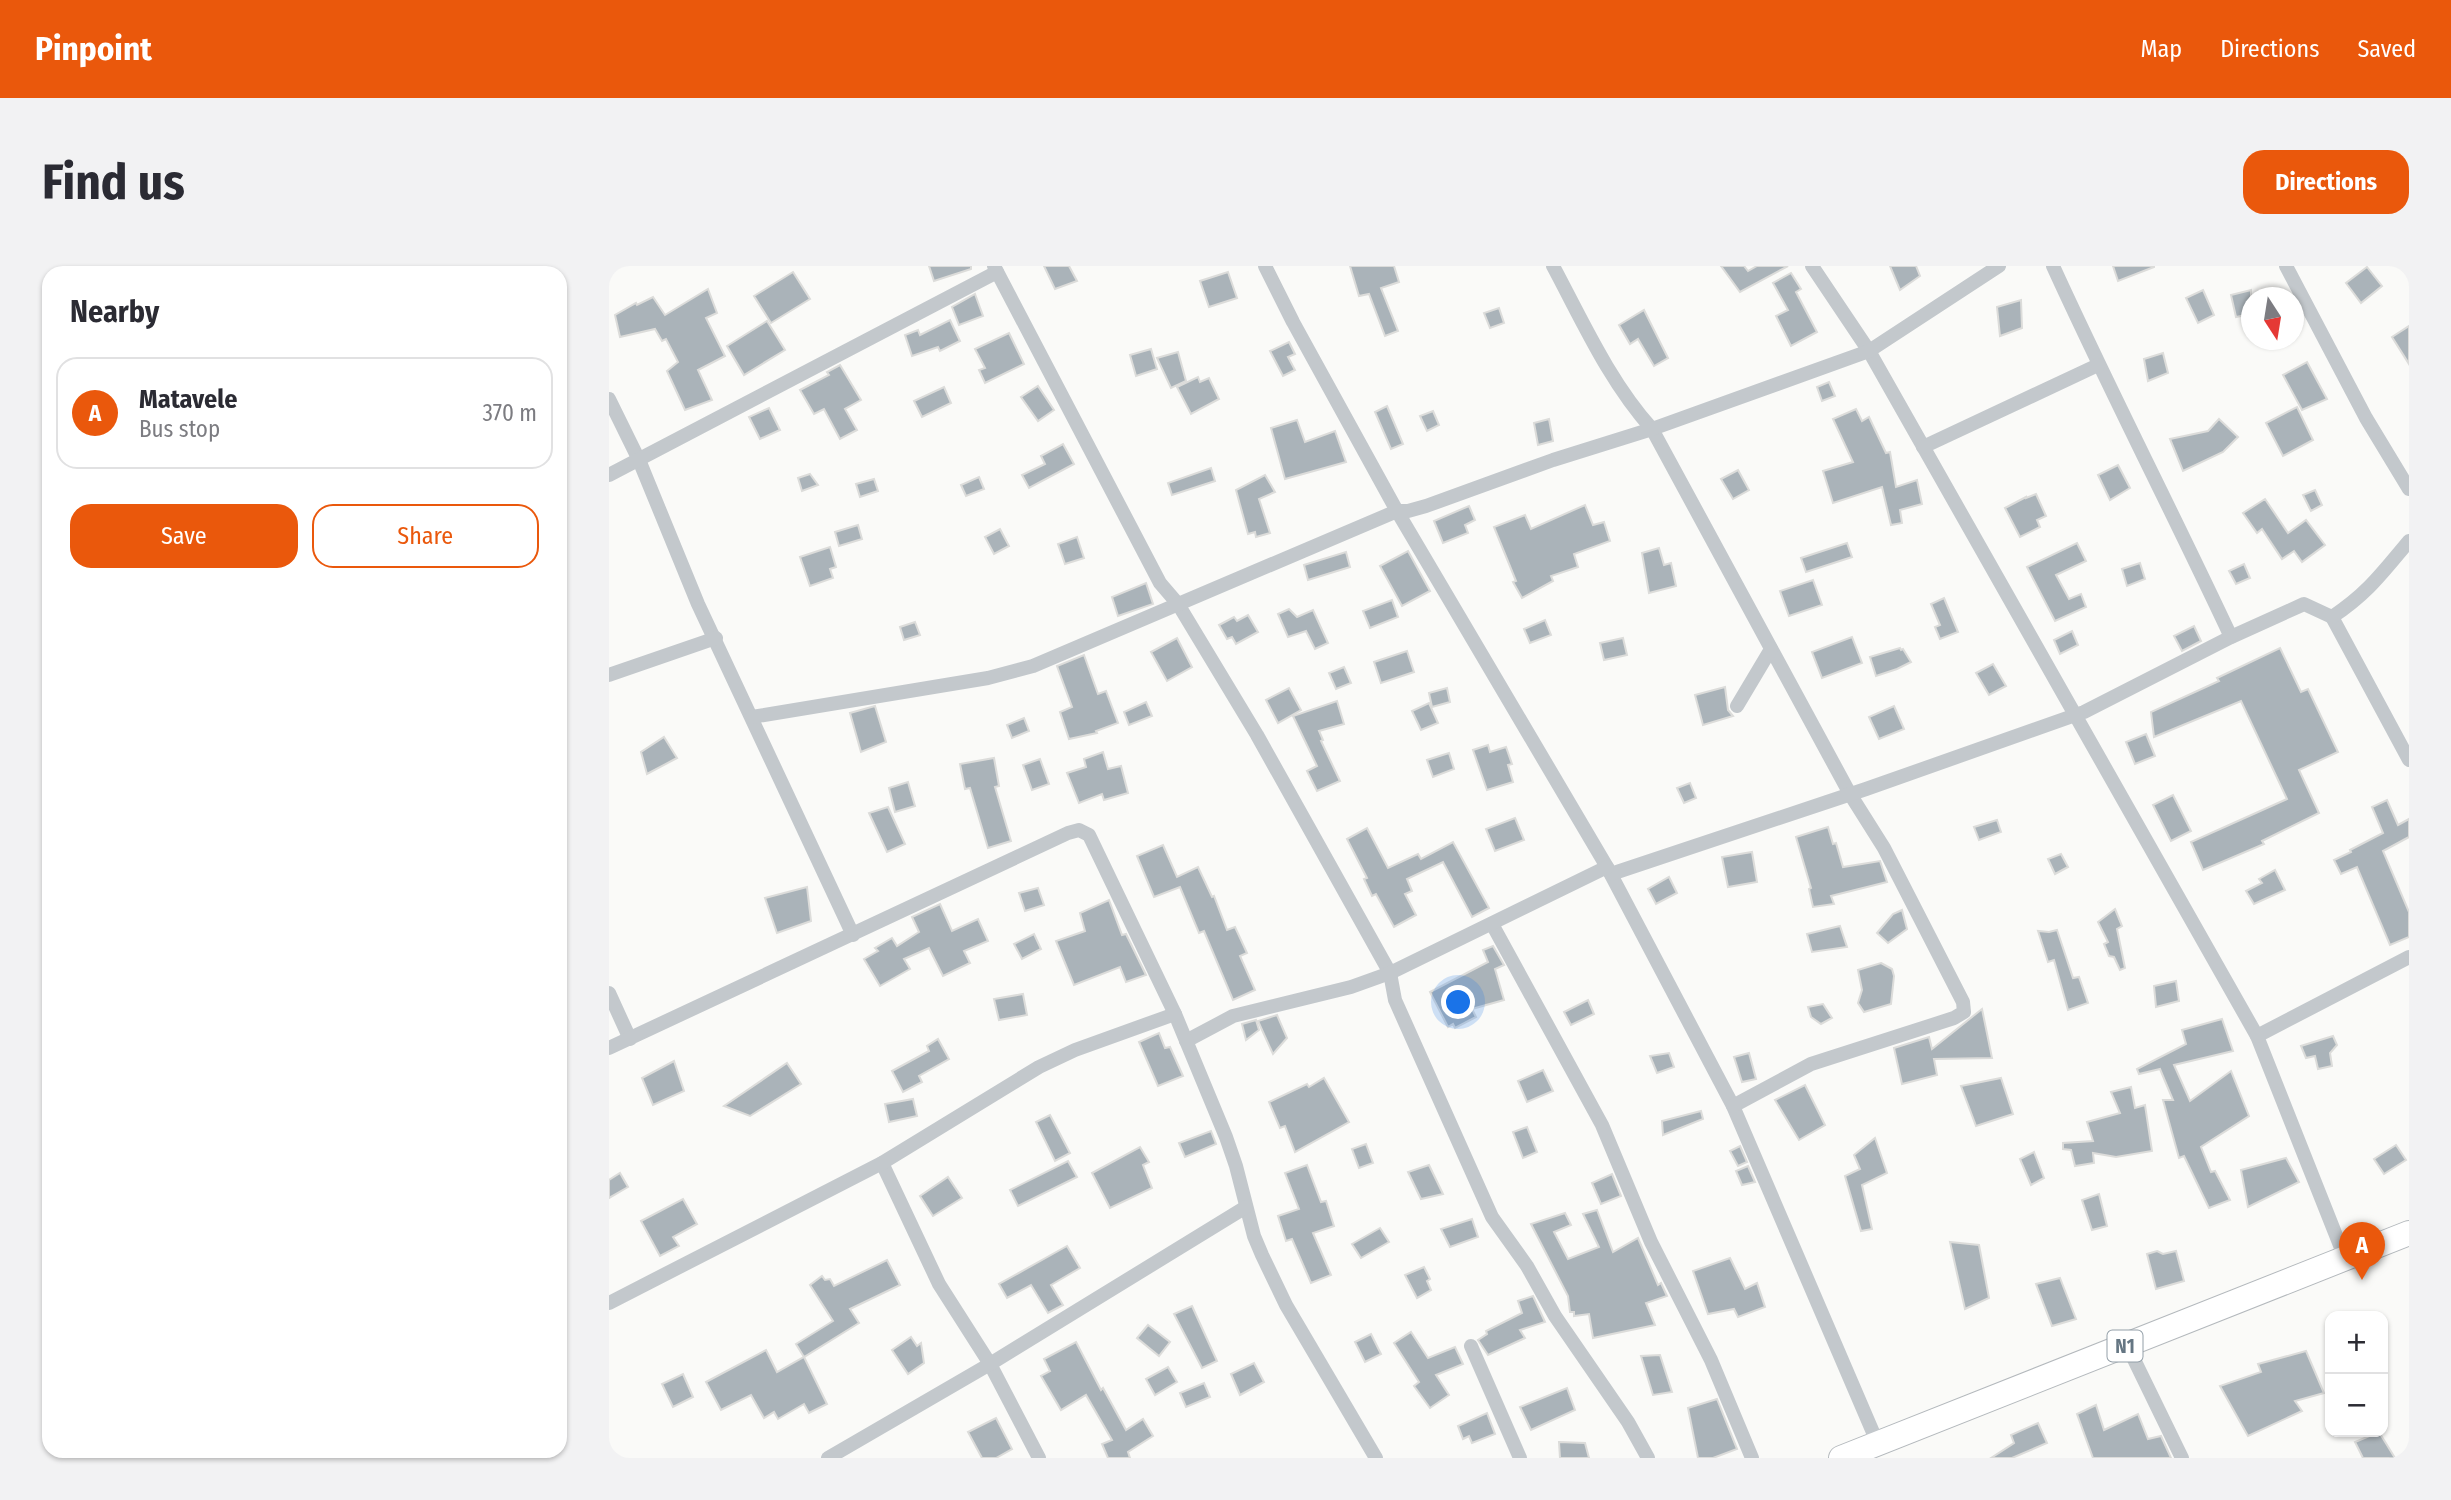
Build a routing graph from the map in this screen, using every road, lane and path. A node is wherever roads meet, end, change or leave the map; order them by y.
1 (1265, 266) edge
2 (1553, 266) edge
3 (1812, 266) edge
4 (1999, 266) edge
5 (2053, 266) edge
6 (2286, 266) edge
7 (996, 269) edge
8 (1869, 351) junction
9 (2098, 365) junction
10 (609, 399) edge
11 (1653, 429) junction
12 (1923, 447) junction
13 (639, 460) junction
14 (609, 475) edge
15 (2409, 489) edge
16 (1397, 510) junction
17 (2409, 541) edge
18 (1178, 604) junction
19 (2332, 617) junction
20 (2231, 637) junction
21 (716, 638) junction
22 (1771, 649) junction
23 (609, 675) edge
24 (1737, 706) dead end
25 (2074, 716) junction
26 (752, 718) junction
27 (2409, 760) edge
28 (1850, 794) junction
29 (1609, 870) junction
30 (1492, 923) junction
31 (853, 935) junction
32 (2409, 957) edge
33 (1390, 973) junction
34 (609, 993) edge
35 (1175, 1014) junction
36 (2257, 1036) junction
37 (630, 1039) junction
38 (1186, 1041) junction
39 (609, 1048) edge
40 (1733, 1107) junction
41 (882, 1163) junction
42 (1246, 1207) junction
43 (2409, 1233) edge
44 (2345, 1258) junction
45 (609, 1303) edge
46 (2127, 1345) junction
47 (1471, 1346) dead end
48 (990, 1364) junction
49 (1878, 1444) junction
50 (828, 1458) edge
51 (1039, 1458) edge
52 (1376, 1458) edge
53 (1520, 1458) edge
54 (1648, 1458) edge
55 (1752, 1458) edge
56 (1841, 1458) edge
57 (2182, 1458) edge

1 - 16 street
2 - 11 street
3 - 8 street
4 - 8 street
5 - 9 street
6 - 15 street
7 - 13 street
7 - 18 street
8 - 11 street
8 - 12 street
9 - 12 street
9 - 20 street
10 - 13 street
11 - 16 street
11 - 22 street
12 - 25 street
13 - 14 street
13 - 21 street
16 - 18 street
16 - 29 street
17 - 19 street
18 - 26 street
18 - 33 street
19 - 20 street
19 - 27 street
20 - 25 street
21 - 23 street
21 - 26 street
22 - 24 street
22 - 28 street
25 - 28 street
25 - 36 street
26 - 31 street
28 - 29 street
28 - 40 street
29 - 30 street
29 - 40 street
30 - 33 street
30 - 55 street
31 - 35 street
31 - 37 street
32 - 36 street
33 - 38 street
33 - 54 street
34 - 37 street
35 - 38 street
35 - 41 street
36 - 44 street
37 - 39 street
38 - 42 street
40 - 49 street
41 - 45 street
41 - 48 street
42 - 48 street
42 - 52 street
43 - 44 highway, N1
44 - 46 highway, N1
46 - 49 highway, N1
46 - 57 street
47 - 53 street
48 - 50 street
48 - 51 street
49 - 56 highway, N1

